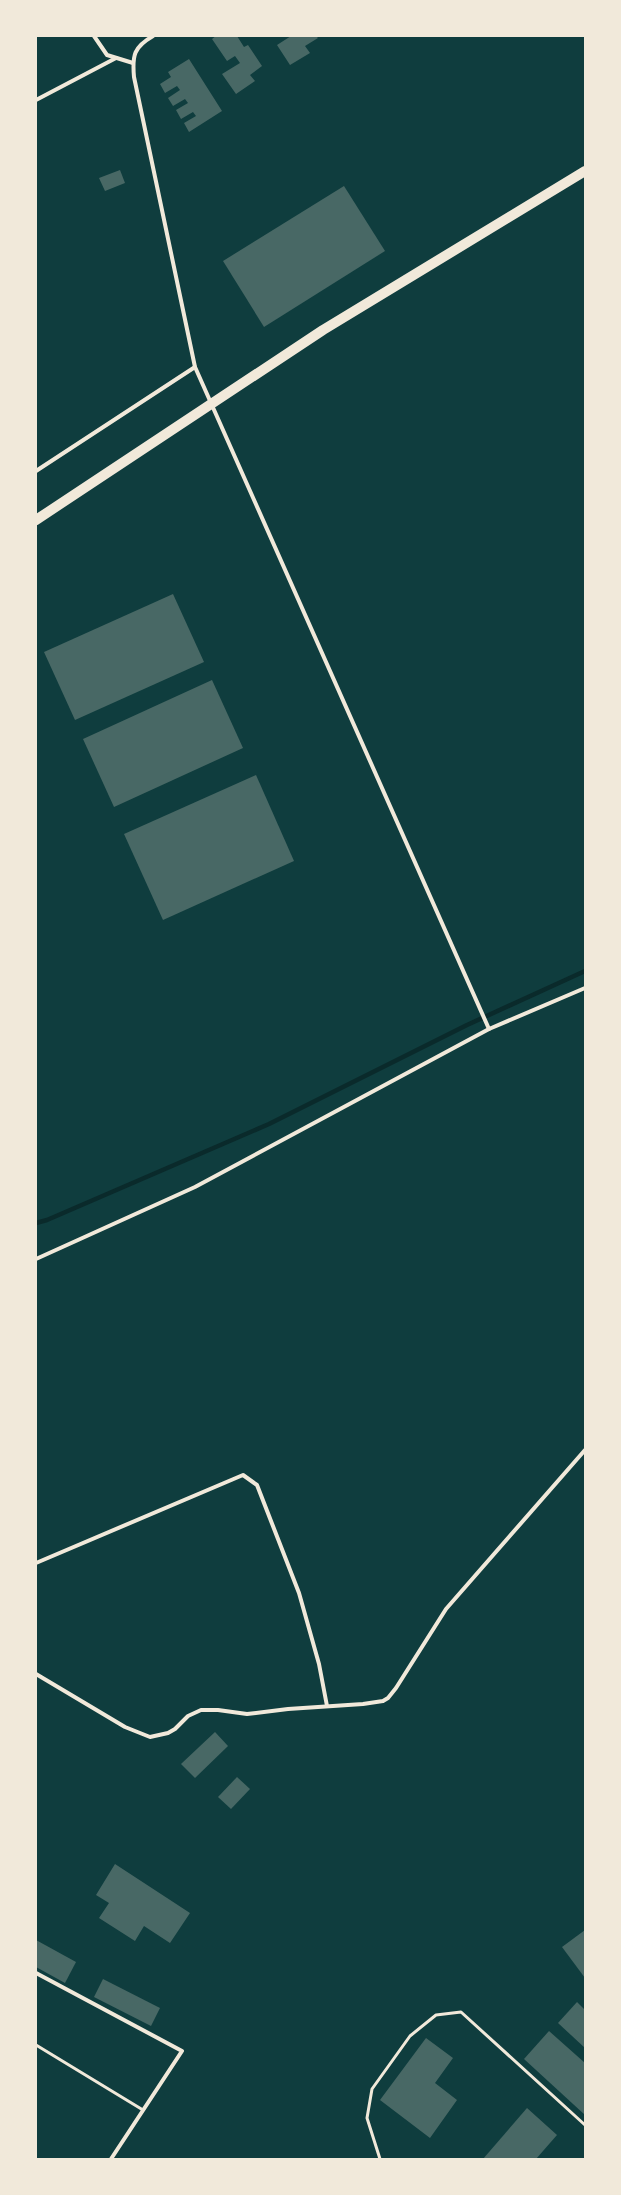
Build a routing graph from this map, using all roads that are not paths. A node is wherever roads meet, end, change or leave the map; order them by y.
1 (94, 36) edge
2 (153, 36) edge
3 (116, 58) junction
4 (133, 63) junction
5 (36, 100) edge
6 (585, 171) edge
7 (196, 367) junction
8 (211, 403) junction
9 (36, 472) edge
10 (36, 520) edge
11 (585, 988) edge
12 (489, 1029) junction
13 (36, 1259) edge
14 (585, 1450) edge
15 (36, 1563) edge
16 (36, 1674) edge
17 (327, 1706) junction
18 (36, 1973) edge
19 (36, 2045) edge
20 (143, 2110) junction
21 (585, 2125) edge
22 (111, 2159) edge
23 (380, 2159) edge

1 - 3 street
2 - 4 street
3 - 4 street
3 - 5 street
4 - 7 street
6 - 8 main road
7 - 8 street
7 - 9 street
8 - 10 main road
8 - 12 street
11 - 12 street
12 - 13 street
14 - 17 street
15 - 17 street
16 - 17 street
18 - 20 street
19 - 20 lane
20 - 22 street
21 - 23 lane

